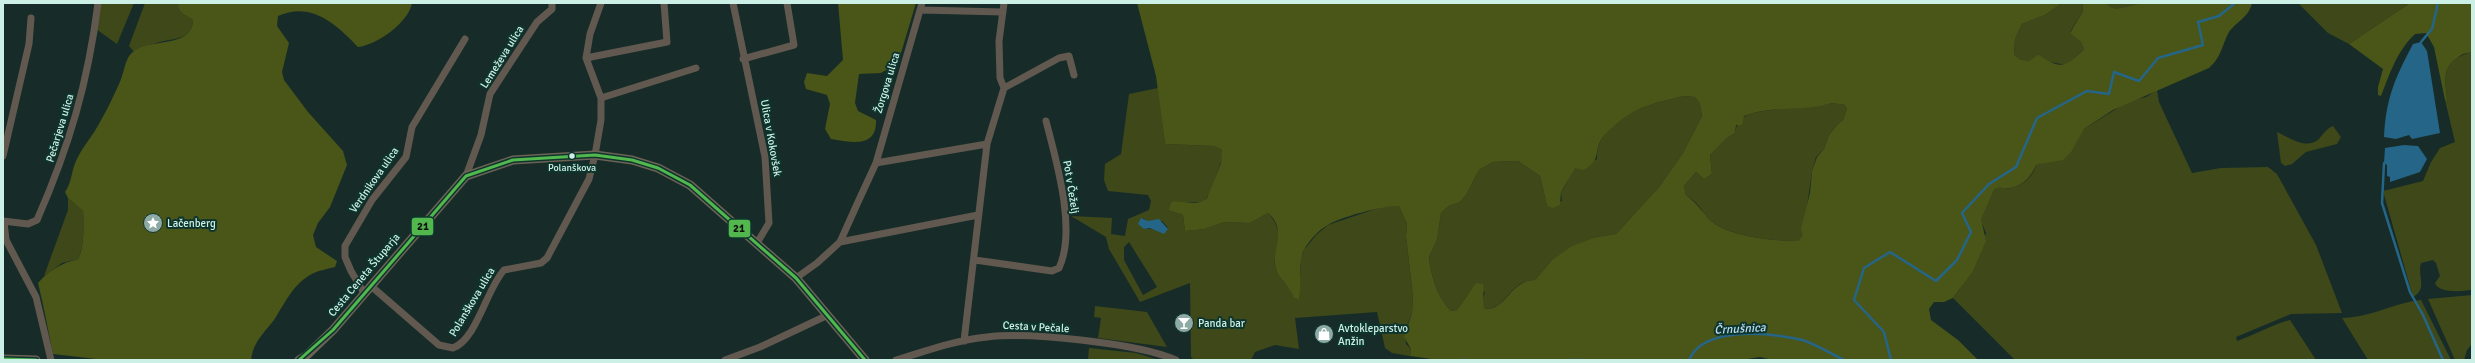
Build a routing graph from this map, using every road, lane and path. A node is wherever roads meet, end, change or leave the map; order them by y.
1 (98, 3) edge
2 (552, 3) edge
3 (601, 3) edge
4 (664, 3) edge
5 (733, 3) edge
6 (787, 3) edge
7 (1004, 3) edge
8 (922, 7) edge
9 (1003, 12) junction
10 (31, 18) dead end
11 (466, 39) dead end
12 (586, 58) junction
13 (743, 59) junction
14 (696, 68) dead end
15 (1074, 75) dead end
16 (1004, 88) junction
17 (601, 98) junction
18 (1046, 121) dead end
19 (987, 144) junction
20 (595, 155) junction
21 (3, 156) edge
22 (876, 163) junction
23 (466, 176) junction
24 (978, 215) junction
25 (4, 222) edge
26 (840, 242) junction
27 (757, 243) junction
28 (975, 260) junction
29 (796, 278) junction
30 (367, 289) junction
31 (828, 315) junction
32 (964, 341) junction
33 (3, 359) edge
34 (36, 360) edge
35 (51, 360) edge
36 (299, 360) edge
37 (725, 360) edge
38 (865, 360) edge
39 (896, 360) edge
40 (1176, 360) edge

1 - 25 street, Pečarjeva ulica
2 - 23 street, Lemeževa ulica
3 - 12 street
4 - 12 street
5 - 13 street, Ulica v Kokovšek
6 - 13 street
7 - 9 street
8 - 9 street, Žorgova ulica
8 - 22 street, Žorgova ulica
9 - 16 street
10 - 21 street
11 - 30 street, Verdnikova ulica
12 - 17 street
13 - 27 street, Ulica v Kokovšek
14 - 17 street
15 - 16 street
16 - 19 street
17 - 20 street
18 - 28 street, Pot v Čeželj
19 - 22 street
19 - 24 street
20 - 23 street
20 - 27 street
20 - 30 street, Polanškova ulica
22 - 26 street, Žorgova ulica
23 - 30 street, Cesta Ceneta Štuparja
24 - 26 street
24 - 28 street
25 - 35 street
26 - 29 street, Žorgova ulica
27 - 29 street
28 - 32 street
29 - 31 street
30 - 36 street, Cesta Ceneta Štuparja
31 - 37 street
31 - 38 street
32 - 39 street, Cesta v Pečale
32 - 40 street, Cesta v Pečale
33 - 34 street

